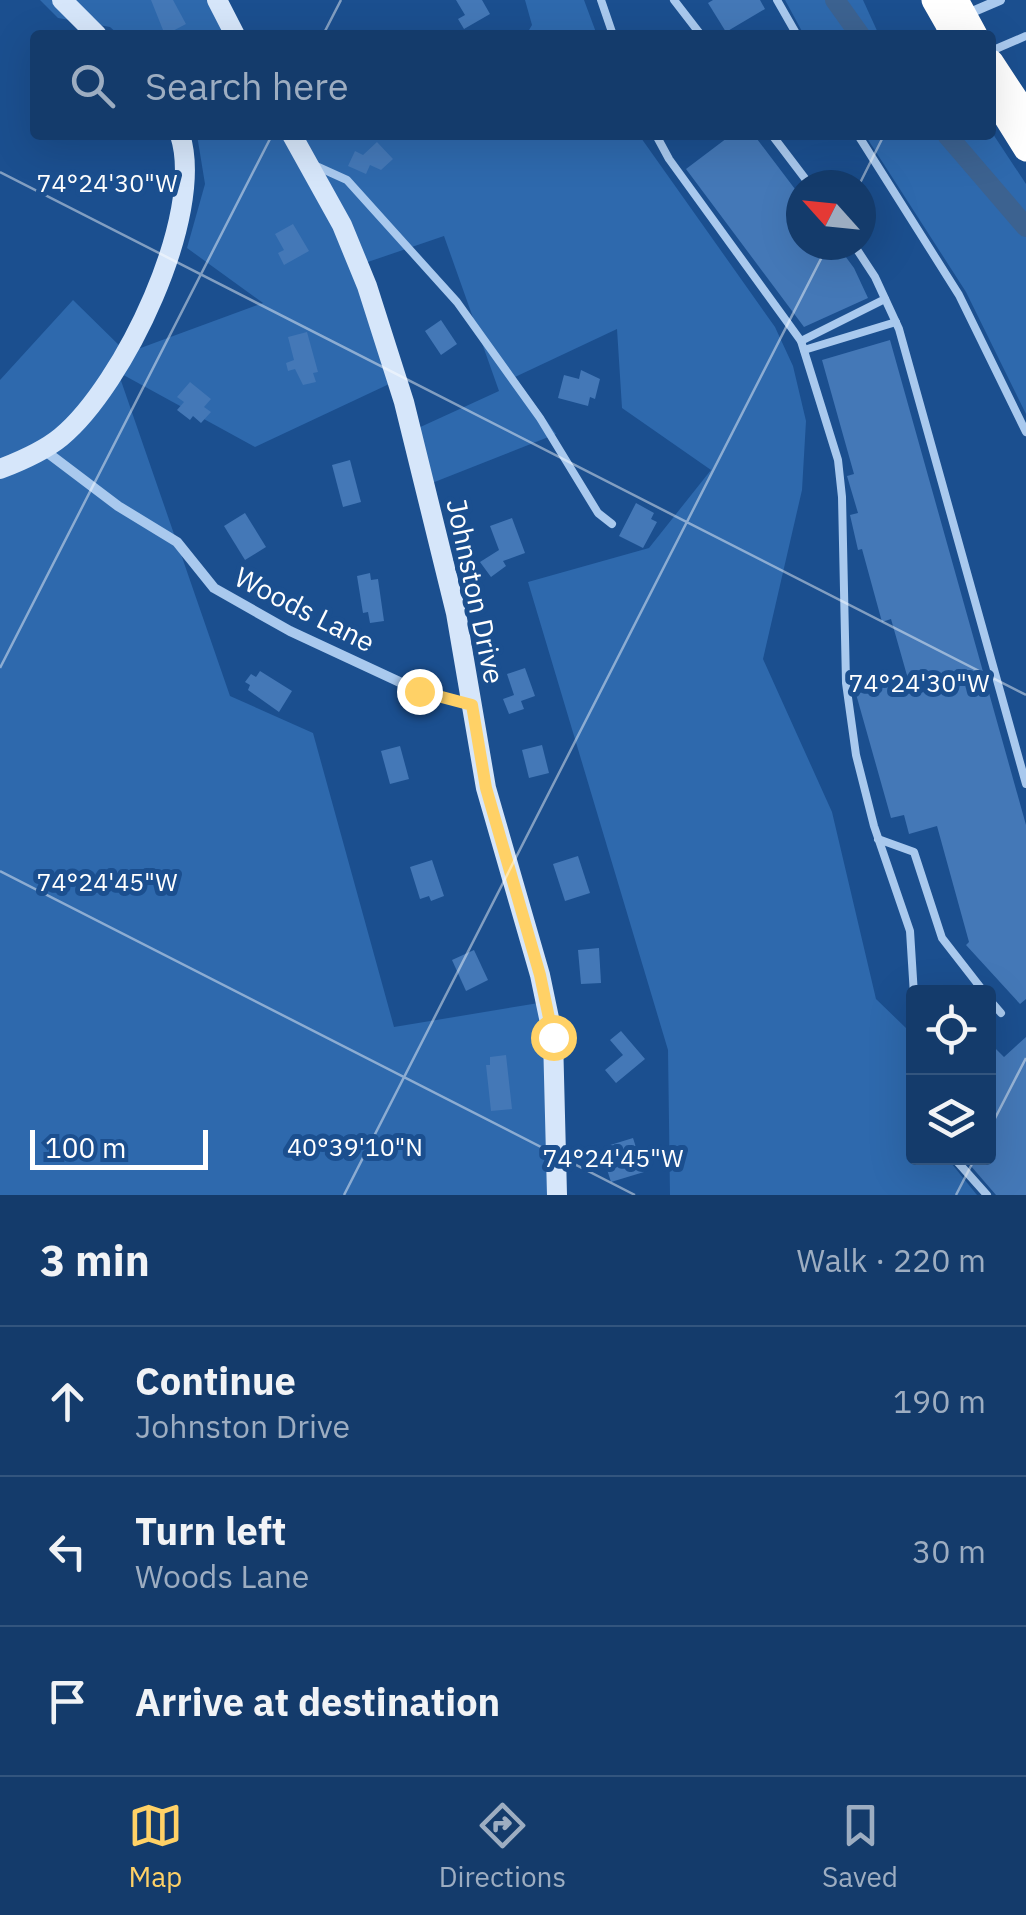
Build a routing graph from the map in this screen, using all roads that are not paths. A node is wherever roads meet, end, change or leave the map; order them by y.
1 (62, 0) edge
2 (217, 0) edge
3 (601, 0) edge
4 (674, 0) edge
5 (777, 0) edge
6 (934, 0) edge
7 (1000, 0) edge
8 (962, 21) edge
9 (91, 30) edge
10 (232, 30) edge
11 (612, 30) edge
12 (697, 30) edge
13 (793, 30) edge
14 (1026, 36) edge
15 (996, 49) edge
16 (996, 69) edge
17 (996, 101) edge
18 (1023, 105) edge
19 (182, 140) edge
20 (295, 140) edge
21 (659, 140) edge
22 (776, 140) edge
23 (861, 140) edge
24 (1026, 149) edge
25 (309, 164) junction
26 (799, 170) edge
27 (862, 260) edge
28 (885, 300) junction
29 (896, 322) junction
30 (802, 346) junction
31 (1026, 432) edge
32 (43, 449) junction
33 (0, 469) edge
34 (612, 524) dead end
35 (472, 705) junction
36 (1026, 784) edge
37 (878, 839) junction
38 (913, 985) edge
39 (978, 985) edge
40 (996, 1008) edge
41 (1001, 1014) dead end
42 (960, 1165) edge
43 (556, 1195) edge
44 (986, 1195) edge

1 - 9 street
2 - 10 street
3 - 11 lane
4 - 12 lane
5 - 13 lane
6 - 8 highway
7 - 8 street
14 - 15 lane
16 - 18 highway
17 - 24 highway
19 - 32 street
20 - 25 street, Johnston Drive
21 - 30 lane
22 - 26 lane
23 - 31 lane
25 - 34 lane
25 - 35 street, Johnston Drive
27 - 28 lane
28 - 29 lane
28 - 30 lane
29 - 30 lane
29 - 36 lane
30 - 37 lane
32 - 33 street
32 - 35 street, Woods Lane
35 - 43 street, Johnston Drive
37 - 38 lane
37 - 39 lane
40 - 41 lane
42 - 44 lane

